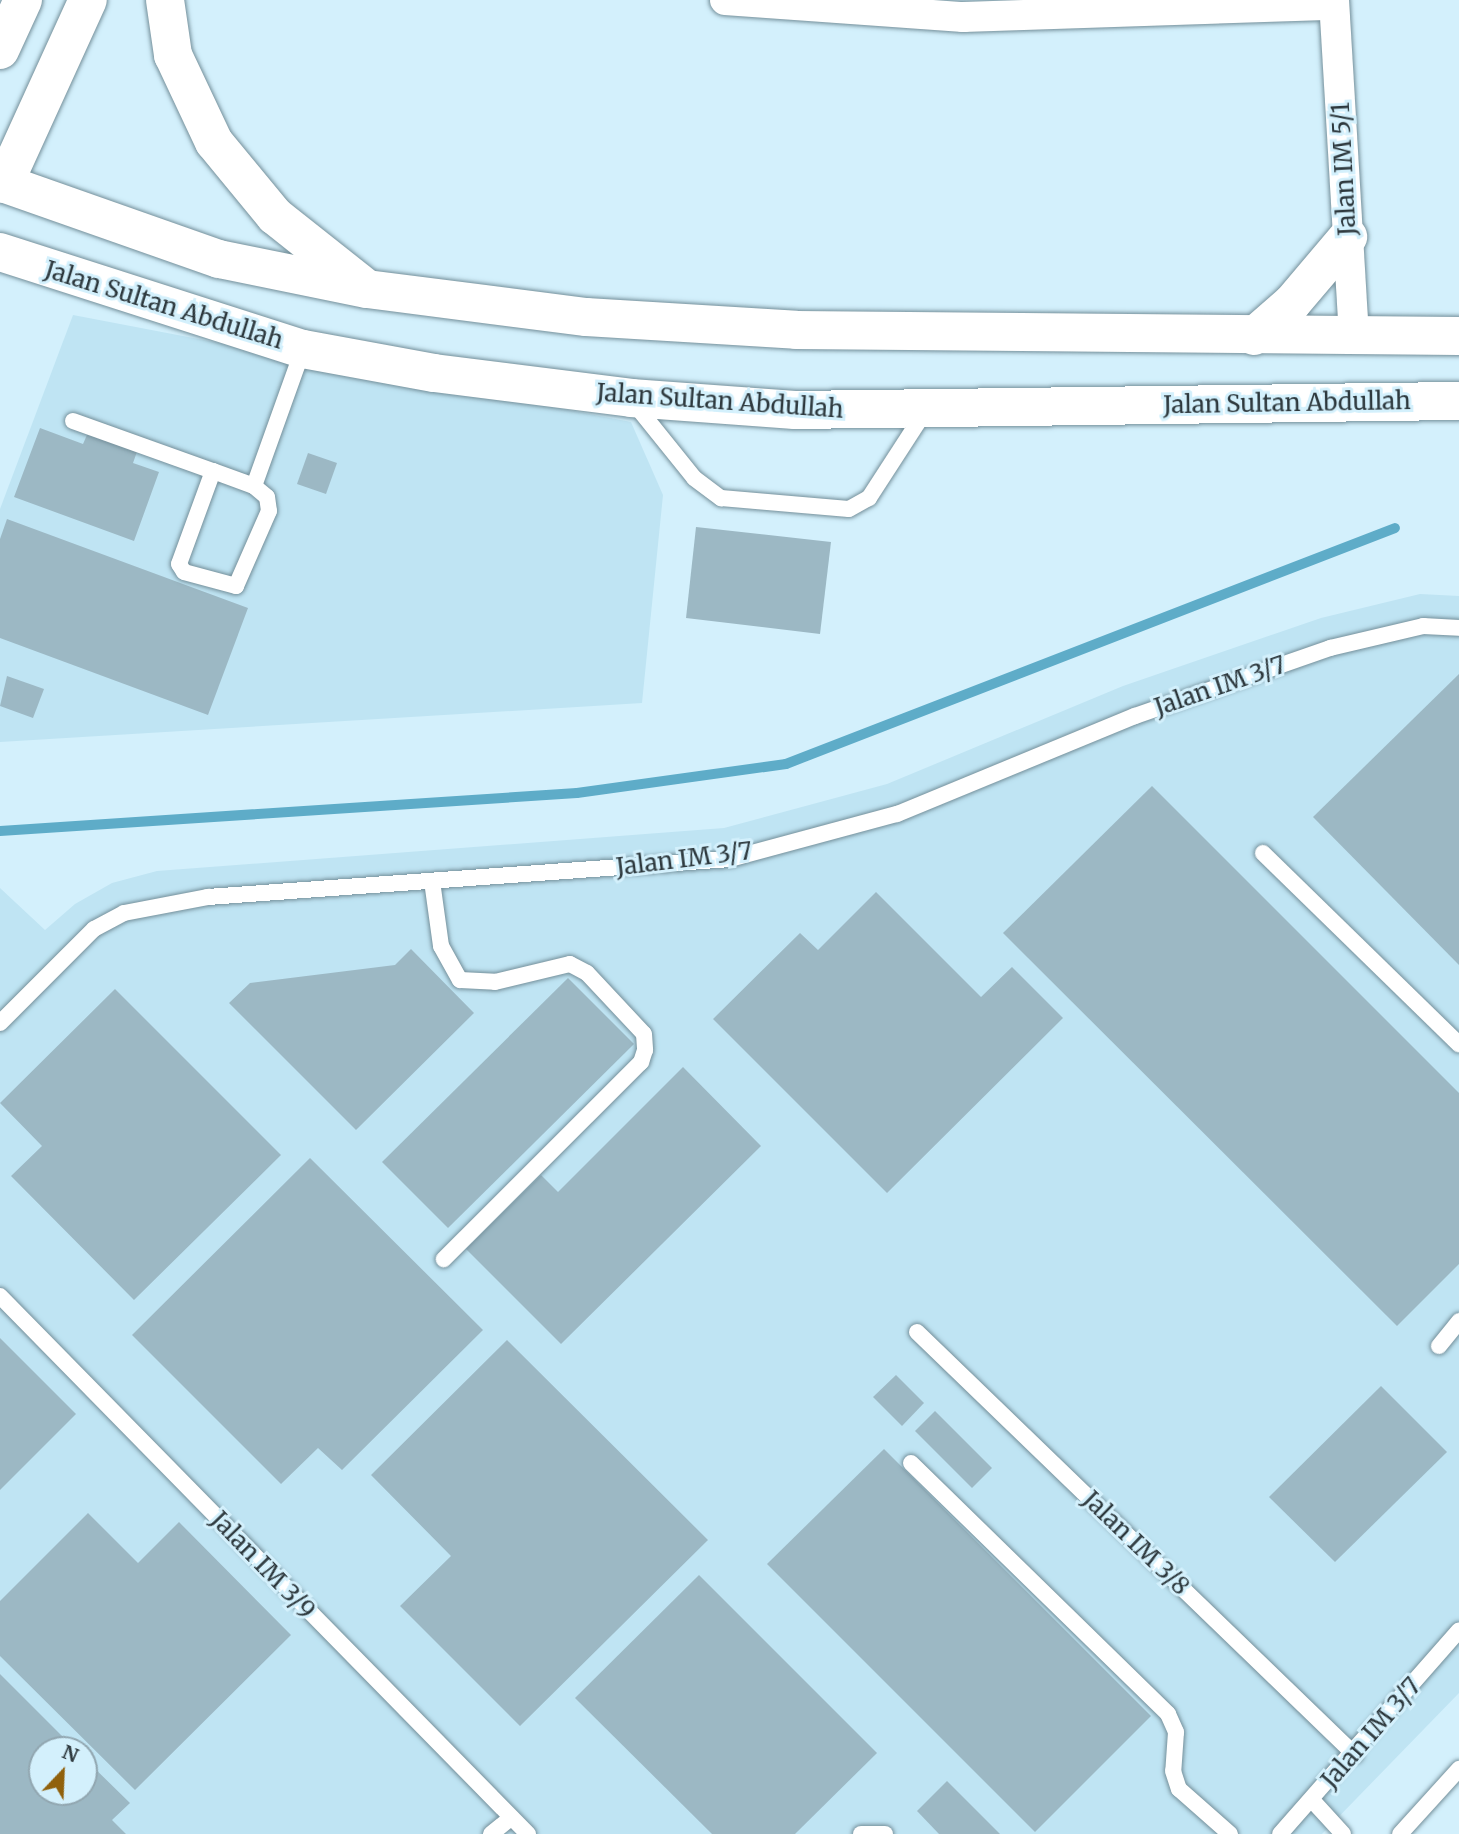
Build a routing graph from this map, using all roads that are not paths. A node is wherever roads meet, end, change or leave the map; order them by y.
1 (23, 0) edge
2 (88, 0) edge
3 (164, 0) edge
4 (725, 0) edge
5 (1334, 2) edge
6 (964, 8) edge
7 (0, 50) edge
8 (2, 183) edge
9 (1348, 237) junction
10 (0, 252) edge
11 (367, 289) junction
12 (1459, 335) edge
13 (1254, 336) junction
14 (1354, 338) junction
15 (303, 349) junction
16 (631, 398) junction
17 (1459, 401) edge
18 (928, 408) junction
19 (73, 421) dead end
20 (213, 471) junction
21 (254, 486) junction
22 (1459, 628) edge
23 (1263, 853) dead end
24 (432, 881) junction
25 (0, 1023) edge
26 (1459, 1044) edge
27 (444, 1259) dead end
28 (0, 1296) edge
29 (1459, 1321) edge
30 (918, 1332) dead end
31 (1439, 1346) dead end
32 (911, 1463) dead end
33 (1459, 1631) edge
34 (1355, 1755) junction
35 (1459, 1769) edge
36 (1312, 1800) junction
37 (511, 1818) junction
38 (491, 1834) edge
39 (528, 1834) edge
40 (861, 1834) edge
41 (886, 1834) edge
42 (1230, 1834) edge
43 (1280, 1834) edge
44 (1343, 1834) edge
45 (1400, 1834) edge

1 - 7 main road
2 - 8 main road
3 - 11 main road
4 - 6 street
5 - 6 street
5 - 9 street, Jalan IM 5/1
8 - 11 main road
9 - 13 main road
9 - 14 street, Jalan IM 5/1
10 - 15 main road, Jalan Sultan Abdullah
11 - 13 main road
12 - 14 main road
13 - 14 main road
15 - 16 main road, Jalan Sultan Abdullah
15 - 21 lane
16 - 18 main road, Jalan Sultan Abdullah
16 - 18 lane
17 - 18 main road, Jalan Sultan Abdullah
19 - 20 lane
20 - 21 lane
20 - 21 lane
22 - 24 lane, Jalan IM 3/7
23 - 26 lane
24 - 25 lane, Jalan IM 3/7
24 - 27 lane
28 - 37 lane, Jalan IM 3/9
29 - 31 lane
30 - 34 lane, Jalan IM 3/8
32 - 42 lane
33 - 34 lane, Jalan IM 3/7
34 - 36 lane, Jalan IM 3/7
35 - 45 lane
36 - 43 lane, Jalan IM 3/7
36 - 44 lane
37 - 38 lane
37 - 39 lane, Jalan IM 3/9
40 - 41 lane

